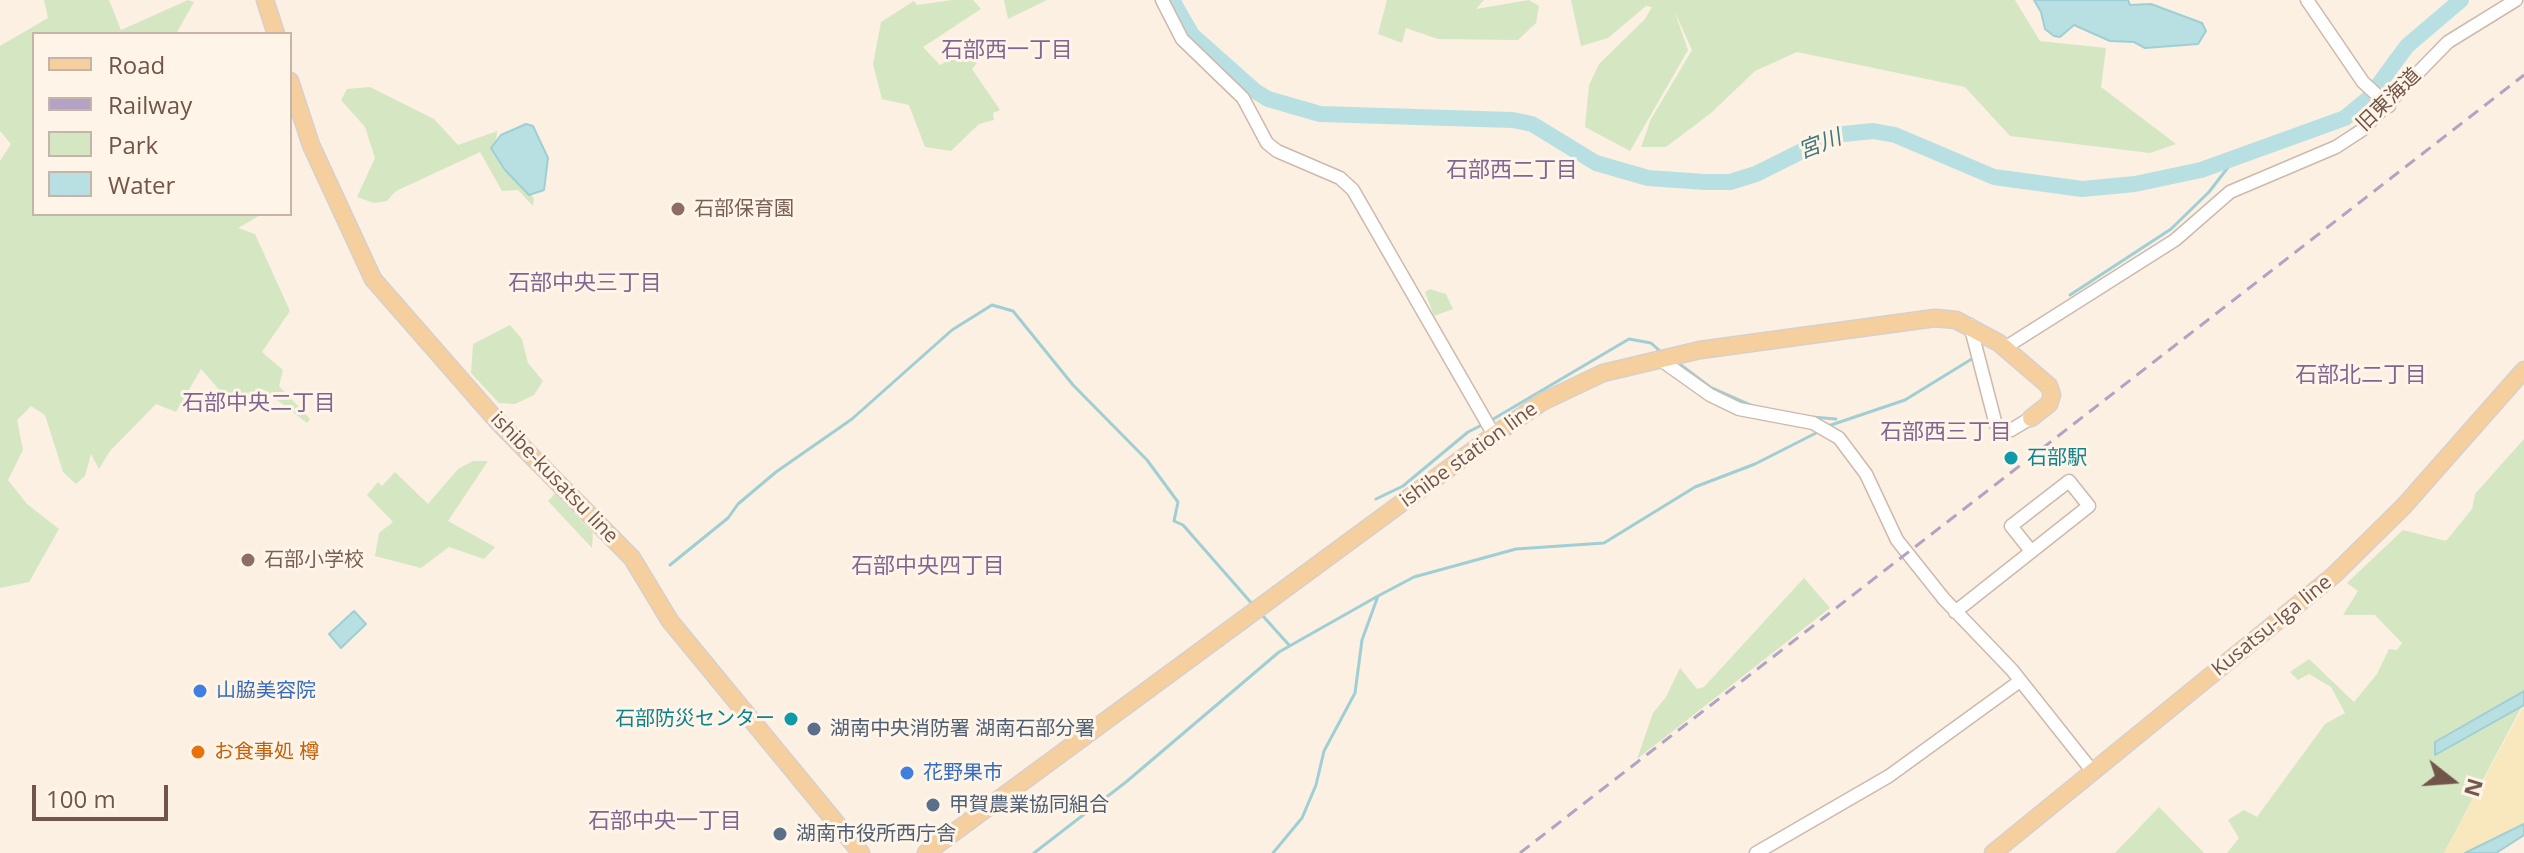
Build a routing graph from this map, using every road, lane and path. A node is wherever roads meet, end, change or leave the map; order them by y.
1 (265, 0) edge
2 (1162, 0) edge
3 (2307, 0) edge
4 (2516, 0) edge
5 (275, 32) edge
6 (292, 87) edge
7 (2385, 104) junction
8 (1970, 325) junction
9 (1999, 343) junction
10 (1658, 358) junction
11 (2524, 370) edge
12 (2031, 418) joint
13 (1494, 435) junction
14 (2031, 551) junction
15 (1955, 612) junction
16 (2020, 681) junction
17 (2093, 772) junction
18 (861, 853) edge
19 (926, 853) edge
20 (1756, 853) edge
21 (1993, 853) edge

1 - 5 main road
2 - 13 street
3 - 7 street
4 - 7 street, 旧東海道
6 - 18 main road, ishibe-kusatsu line
7 - 9 street, 旧東海道
8 - 9 main road, ishibe station line
8 - 10 main road, ishibe station line
8 - 12 street
9 - 12 main road, ishibe station line
10 - 13 main road, ishibe station line
10 - 15 street
11 - 17 main road, Kusatsu-Iga line
13 - 19 main road, ishibe station line
14 - 14 street
14 - 15 street
15 - 16 street
16 - 17 street
16 - 20 street
17 - 21 main road, Kusatsu-Iga line

